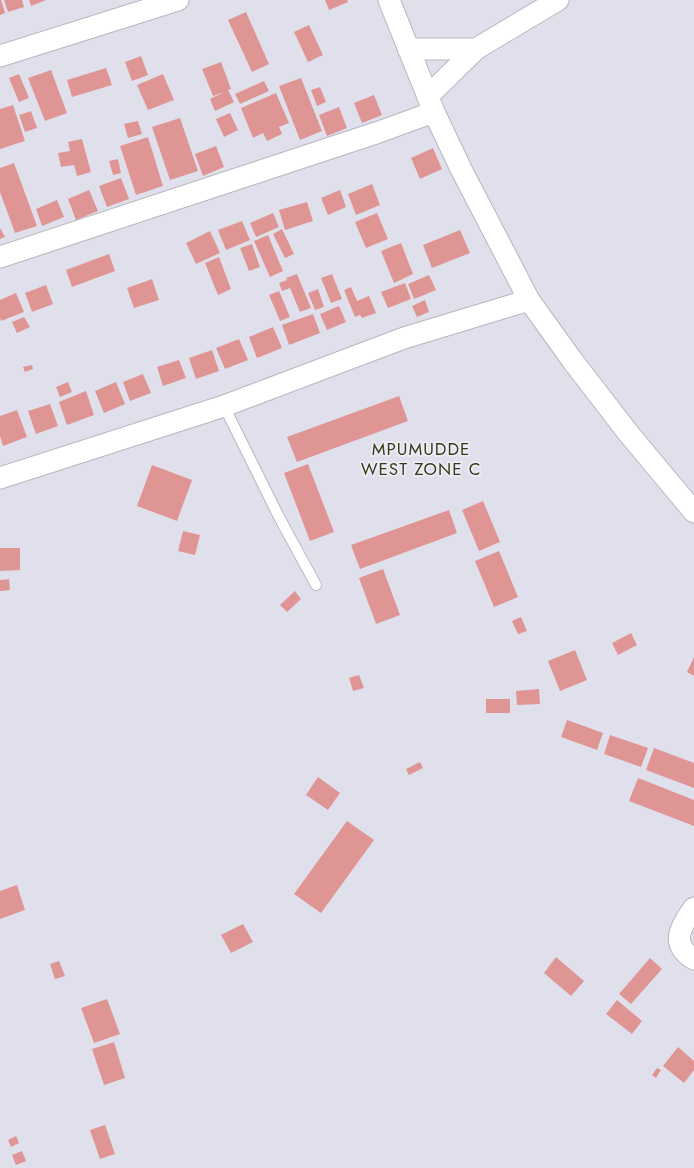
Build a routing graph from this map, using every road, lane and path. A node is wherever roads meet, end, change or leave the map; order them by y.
1 (178, 0) edge
2 (389, 0) edge
3 (558, 0) edge
4 (408, 49) junction
5 (476, 49) junction
6 (0, 56) edge
7 (431, 104) junction
8 (0, 257) edge
9 (529, 300) junction
10 (224, 406) junction
11 (0, 478) edge
12 (694, 512) edge
13 (316, 585) dead end
14 (694, 908) edge
15 (694, 959) edge

1 - 6 street
2 - 4 street
3 - 5 street
4 - 5 street
4 - 7 street
5 - 7 street
7 - 8 street
7 - 9 street
9 - 10 street
9 - 12 street
10 - 11 street
10 - 13 lane
14 - 15 street

